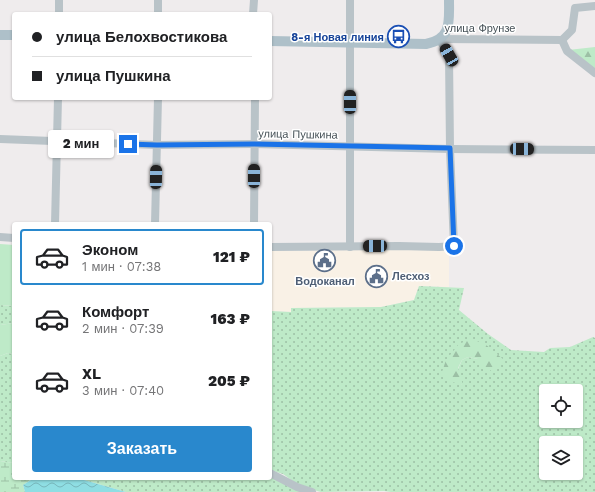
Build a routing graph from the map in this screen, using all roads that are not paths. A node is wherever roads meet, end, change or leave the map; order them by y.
1 (59, 0) edge
2 (158, 0) edge
3 (254, 0) edge
4 (350, 0) edge
5 (450, 0) edge
6 (595, 6) edge
7 (60, 12) edge
8 (158, 12) edge
9 (253, 12) edge
10 (0, 35) edge
11 (12, 35) edge
12 (439, 39) junction
13 (562, 40) junction
14 (272, 41) edge
15 (351, 42) junction
16 (595, 73) edge
17 (58, 100) edge
18 (158, 100) edge
19 (255, 100) edge
20 (0, 140) edge
21 (57, 141) junction
22 (254, 144) junction
23 (157, 145) junction
24 (350, 146) junction
25 (450, 148) junction
26 (595, 150) edge
27 (55, 222) edge
28 (154, 222) edge
29 (254, 222) edge
30 (0, 237) edge
31 (12, 238) edge
32 (272, 247) edge
33 (350, 247) junction
34 (272, 474) edge
35 (312, 492) edge

1 - 7 street
2 - 8 street
3 - 9 street
4 - 15 street
5 - 12 main road
6 - 13 street
10 - 11 main road
12 - 13 street, улица Фрунзе
12 - 15 main road, улица Фрунзе
12 - 25 street
13 - 16 street
14 - 15 main road, улица Фрунзе
15 - 24 street
17 - 21 street
18 - 23 street
19 - 22 street
20 - 21 street, улица Пушкина
21 - 23 street, улица Пушкина
21 - 27 street
22 - 23 street, улица Пушкина
22 - 24 street, улица Пушкина
22 - 29 street
23 - 28 street
24 - 25 street, улица Пушкина
24 - 33 street
25 - 26 street, улица Пушкина
25 - 33 street
30 - 31 street
32 - 33 street
34 - 35 street

